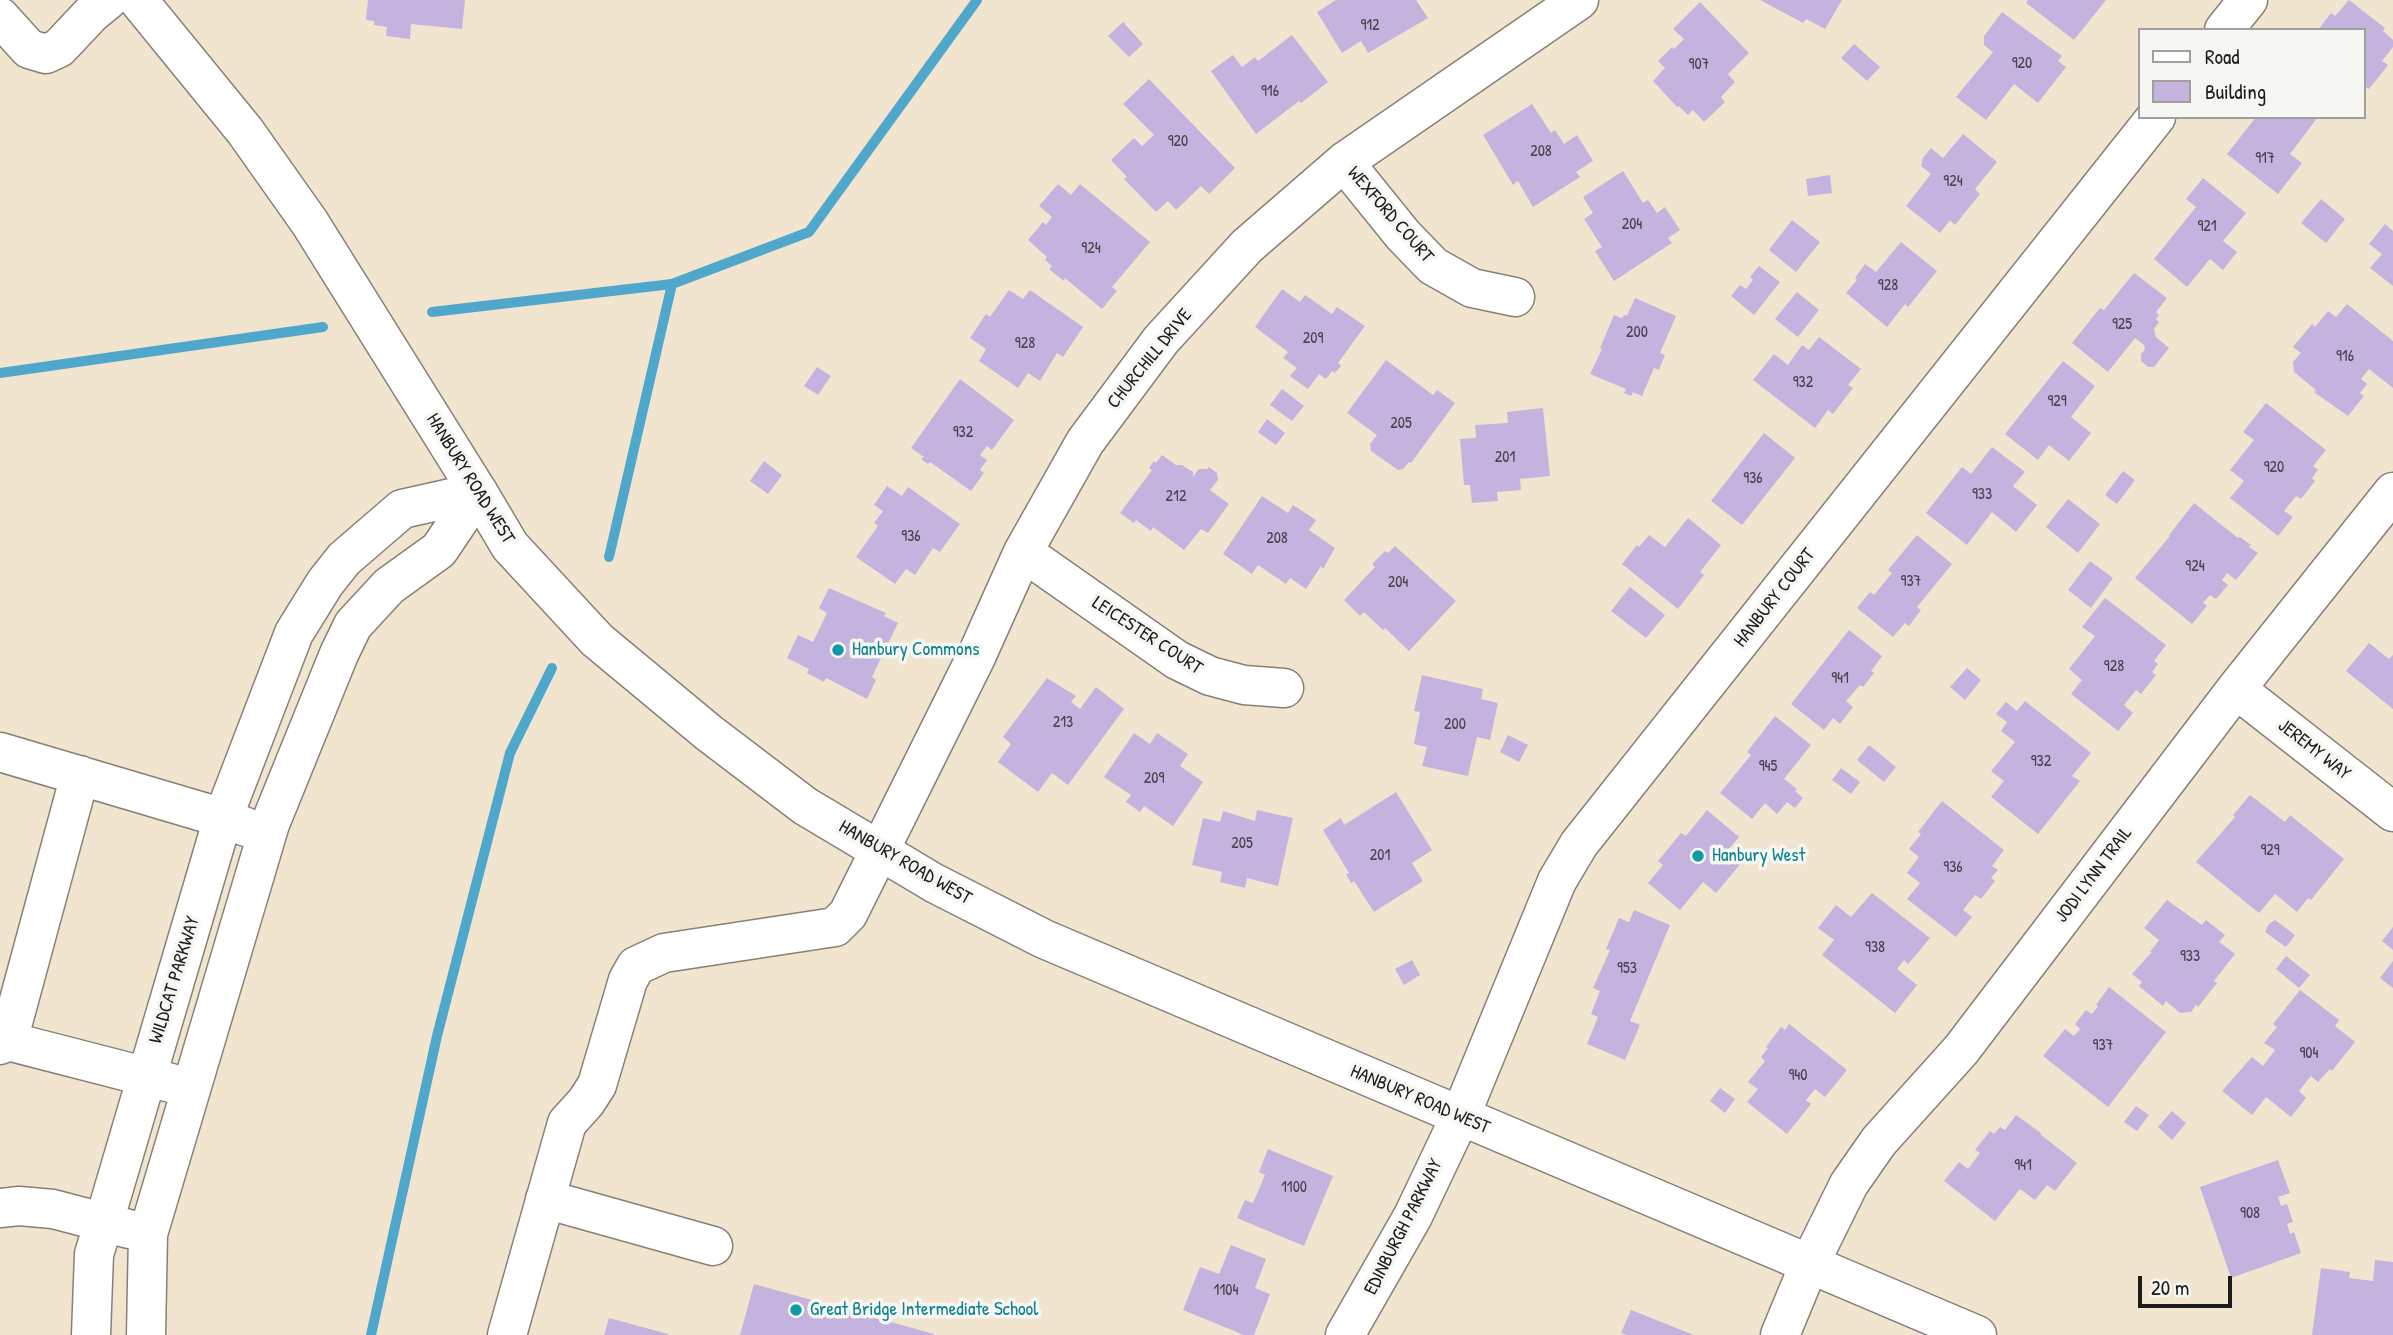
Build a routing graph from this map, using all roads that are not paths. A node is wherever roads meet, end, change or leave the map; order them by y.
1 (108, 0) edge
2 (138, 0) edge
3 (1579, 0) edge
4 (2248, 0) edge
5 (0, 17) edge
6 (2226, 28) edge
7 (2154, 119) edge
8 (1344, 162) junction
9 (1515, 297) dead end
10 (478, 492) junction
11 (2393, 492) edge
12 (1023, 552) junction
13 (294, 633) junction
14 (339, 654) junction
15 (1284, 688) dead end
16 (2236, 688) junction
17 (0, 752) edge
18 (80, 775) junction
19 (2393, 812) edge
20 (223, 818) junction
21 (267, 835) junction
22 (880, 849) junction
23 (3, 1041) edge
24 (147, 1076) junction
25 (191, 1088) junction
26 (1460, 1117) junction
27 (545, 1199) junction
28 (0, 1208) edge
29 (104, 1222) junction
30 (148, 1234) junction
31 (713, 1246) dead end
32 (1809, 1265) junction
33 (91, 1335) edge
34 (146, 1335) edge
35 (507, 1335) edge
36 (1345, 1335) edge
37 (1780, 1335) edge
38 (1977, 1335) edge

1 - 5 street
2 - 10 street, HANBURY ROAD WEST
3 - 8 street, CHURCHILL DRIVE
4 - 6 street
7 - 26 street, HANBURY COURT
8 - 9 street, WEXFORD COURT
8 - 12 street, CHURCHILL DRIVE
10 - 13 street, WILDCAT PARKWAY
10 - 14 street
10 - 22 street, HANBURY ROAD WEST
11 - 16 street, JODI LYNN TRAIL
12 - 15 street, LEICESTER COURT
12 - 22 street, CHURCHILL DRIVE
13 - 14 street
13 - 20 street, WILDCAT PARKWAY
14 - 21 street
16 - 19 street, JEREMY WAY
16 - 32 street, JODI LYNN TRAIL
17 - 18 street
18 - 20 street
18 - 23 street
20 - 21 street
20 - 24 street, WILDCAT PARKWAY
21 - 25 street
22 - 26 street, HANBURY ROAD WEST
22 - 27 street, CHURCHILL DRIVE
23 - 24 street
24 - 25 street
24 - 29 street, WILDCAT PARKWAY
25 - 30 street
26 - 32 street, HANBURY ROAD WEST
26 - 36 street, EDINBURGH PARKWAY
27 - 31 street
27 - 35 street
28 - 29 street
29 - 30 street
29 - 33 street, WILDCAT PARKWAY
30 - 34 street
32 - 37 street, JODI LYNN TRAIL
32 - 38 street, HANBURY ROAD WEST

